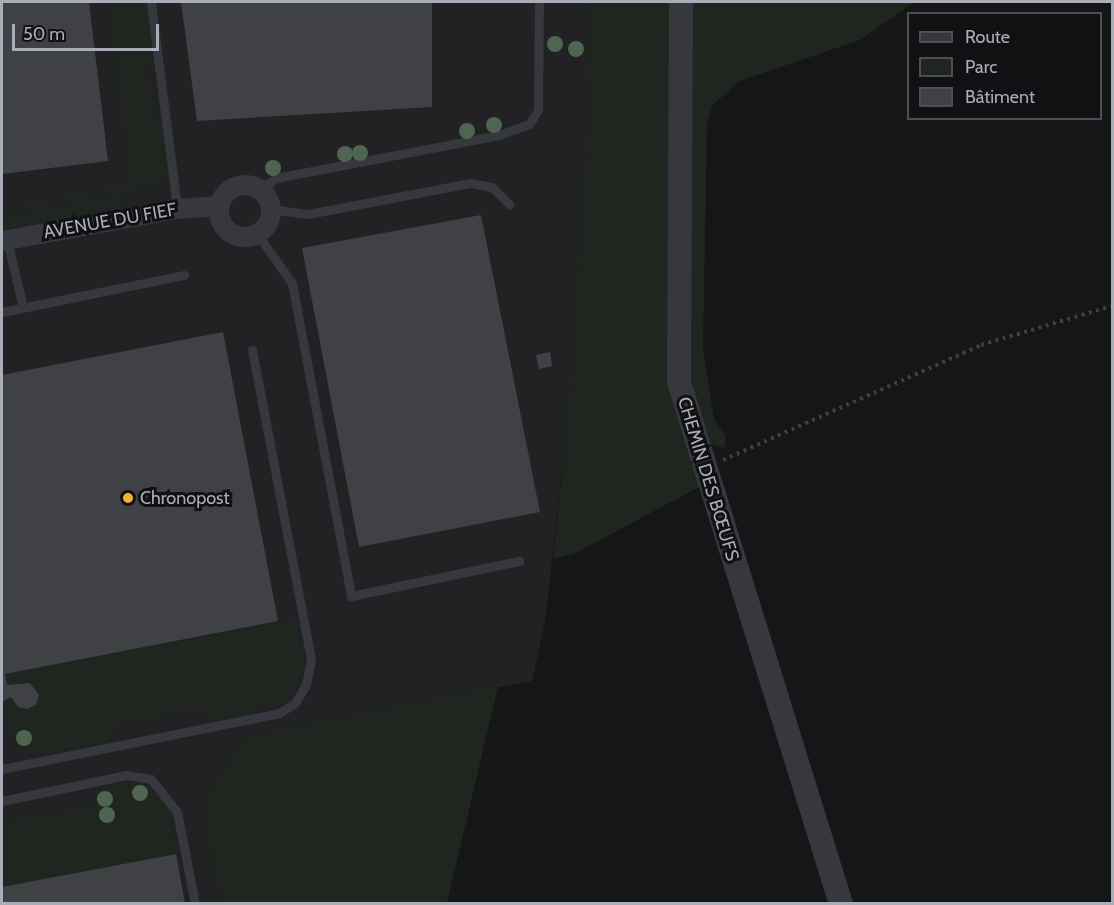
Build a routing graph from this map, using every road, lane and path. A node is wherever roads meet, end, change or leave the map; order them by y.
1 (151, 2) edge
2 (539, 2) edge
3 (681, 2) edge
4 (260, 190) junction
5 (510, 205) dead end
6 (219, 206) junction
7 (177, 209) junction
8 (271, 209) junction
9 (257, 234) junction
10 (4, 241) edge
11 (184, 275) dead end
12 (1113, 306) edge
13 (23, 307) junction
14 (2, 312) edge
15 (252, 350) dead end
16 (704, 469) junction
17 (519, 561) dead end
18 (2, 769) edge
19 (2, 801) edge
20 (195, 903) edge
21 (841, 903) edge

1 - 7 lane
2 - 4 lane
3 - 16 street, CHEMIN DES BŒUFS
4 - 6 street
4 - 8 street
5 - 8 lane
6 - 7 street, AVENUE DU FIEF
6 - 9 street
7 - 10 street, AVENUE DU FIEF
8 - 9 street
9 - 17 lane
10 - 13 lane
11 - 13 lane
12 - 16 path
13 - 14 lane
15 - 18 lane
16 - 21 street, CHEMIN DES BŒUFS
19 - 20 lane

